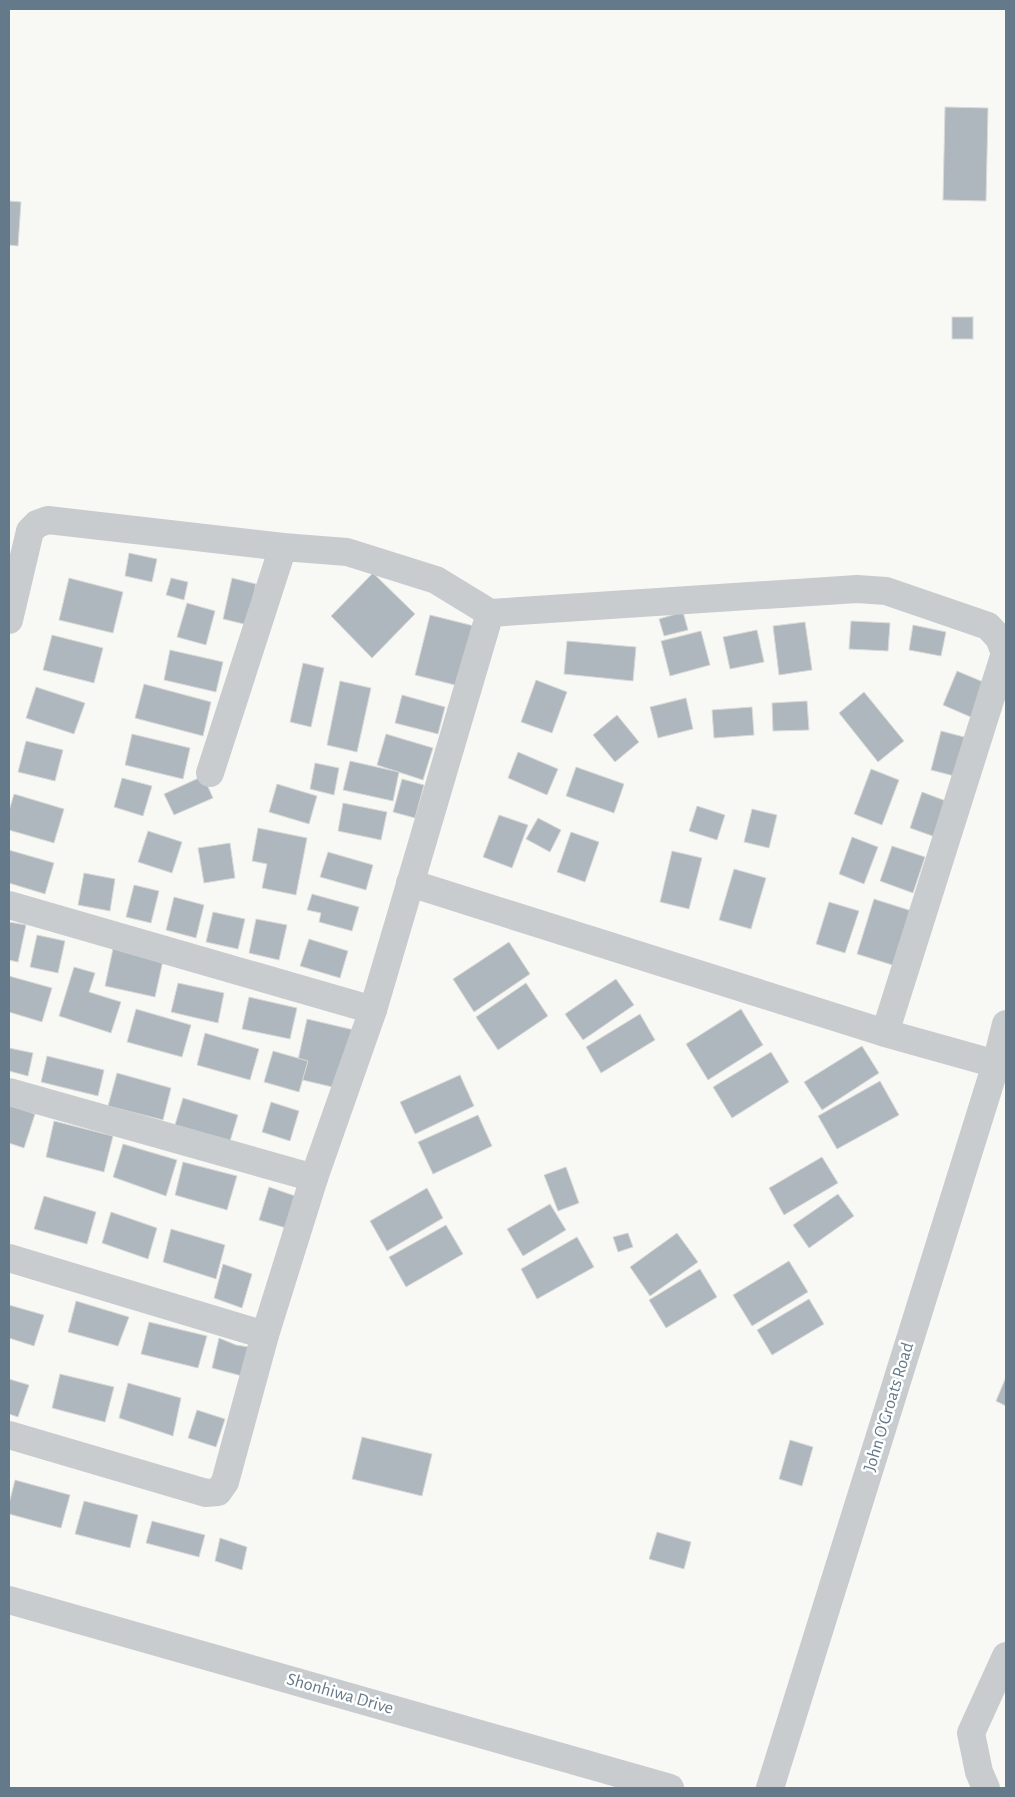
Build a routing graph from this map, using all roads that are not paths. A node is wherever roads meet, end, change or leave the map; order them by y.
1 (283, 547) junction
2 (490, 613) junction
3 (9, 620) edge
4 (210, 774) dead end
5 (410, 883) junction
6 (9, 905) edge
7 (373, 1010) junction
8 (1006, 1024) edge
9 (885, 1033) junction
10 (996, 1064) junction
11 (9, 1092) edge
12 (314, 1178) junction
13 (9, 1258) edge
14 (265, 1335) junction
15 (9, 1435) edge
16 (9, 1600) edge
17 (1006, 1656) edge
18 (670, 1788) edge
19 (770, 1788) edge
20 (986, 1788) edge

1 - 2 street
1 - 3 street
1 - 4 street
2 - 5 street
2 - 9 street
5 - 7 street
5 - 9 street
6 - 7 street
7 - 12 street
8 - 10 street, John O'Groats Road
9 - 10 street
10 - 19 street, John O'Groats Road
11 - 12 street
12 - 14 street
13 - 14 street
14 - 15 street
16 - 18 street, Shonhiwa Drive
17 - 20 street

